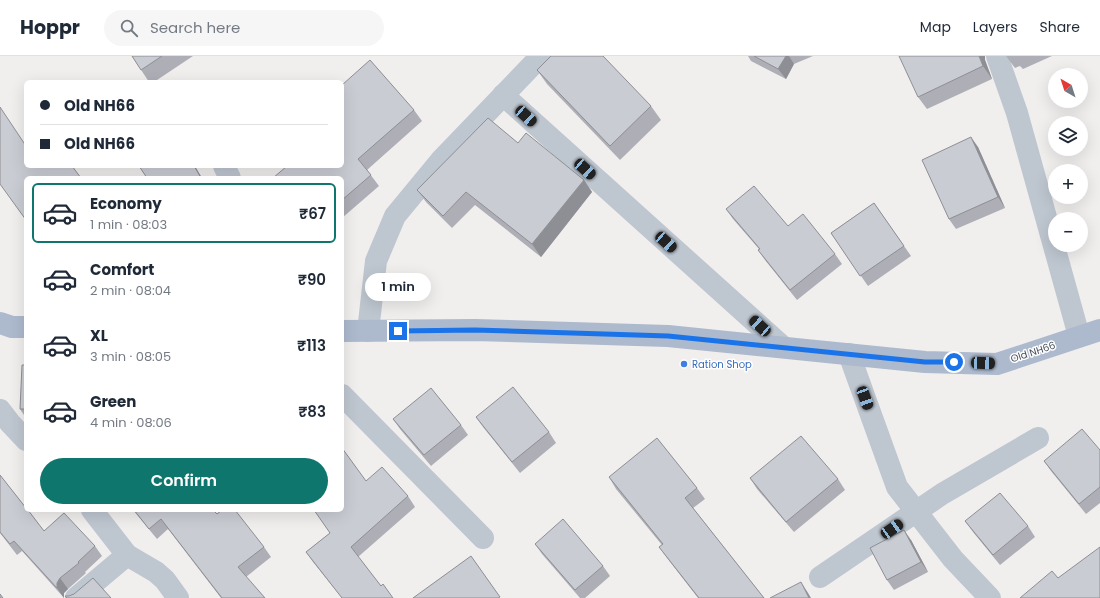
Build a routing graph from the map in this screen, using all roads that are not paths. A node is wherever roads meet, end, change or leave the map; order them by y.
1 (541, 56) edge
2 (997, 56) edge
3 (503, 95) junction
4 (0, 323) edge
5 (24, 327) edge
6 (1100, 330) edge
7 (344, 331) edge
8 (368, 331) junction
9 (1079, 336) junction
10 (783, 347) junction
11 (849, 354) junction
12 (344, 397) edge
13 (0, 410) edge
14 (24, 438) edge
15 (1038, 438) dead end
16 (94, 512) edge
17 (916, 513) junction
18 (483, 538) dead end
19 (127, 555) junction
20 (820, 577) dead end
21 (76, 598) edge
22 (178, 598) edge
23 (990, 598) edge

1 - 3 street
2 - 9 street
3 - 8 street
3 - 10 street
4 - 5 main road
6 - 9 main road, Old NH66
7 - 8 main road, Old NH66
8 - 10 main road, Old NH66
9 - 11 main road, Old NH66
10 - 11 main road, Old NH66
11 - 17 street
12 - 18 street
13 - 14 street
15 - 17 street
16 - 19 street
17 - 20 street
17 - 23 street
19 - 21 street
19 - 22 street

